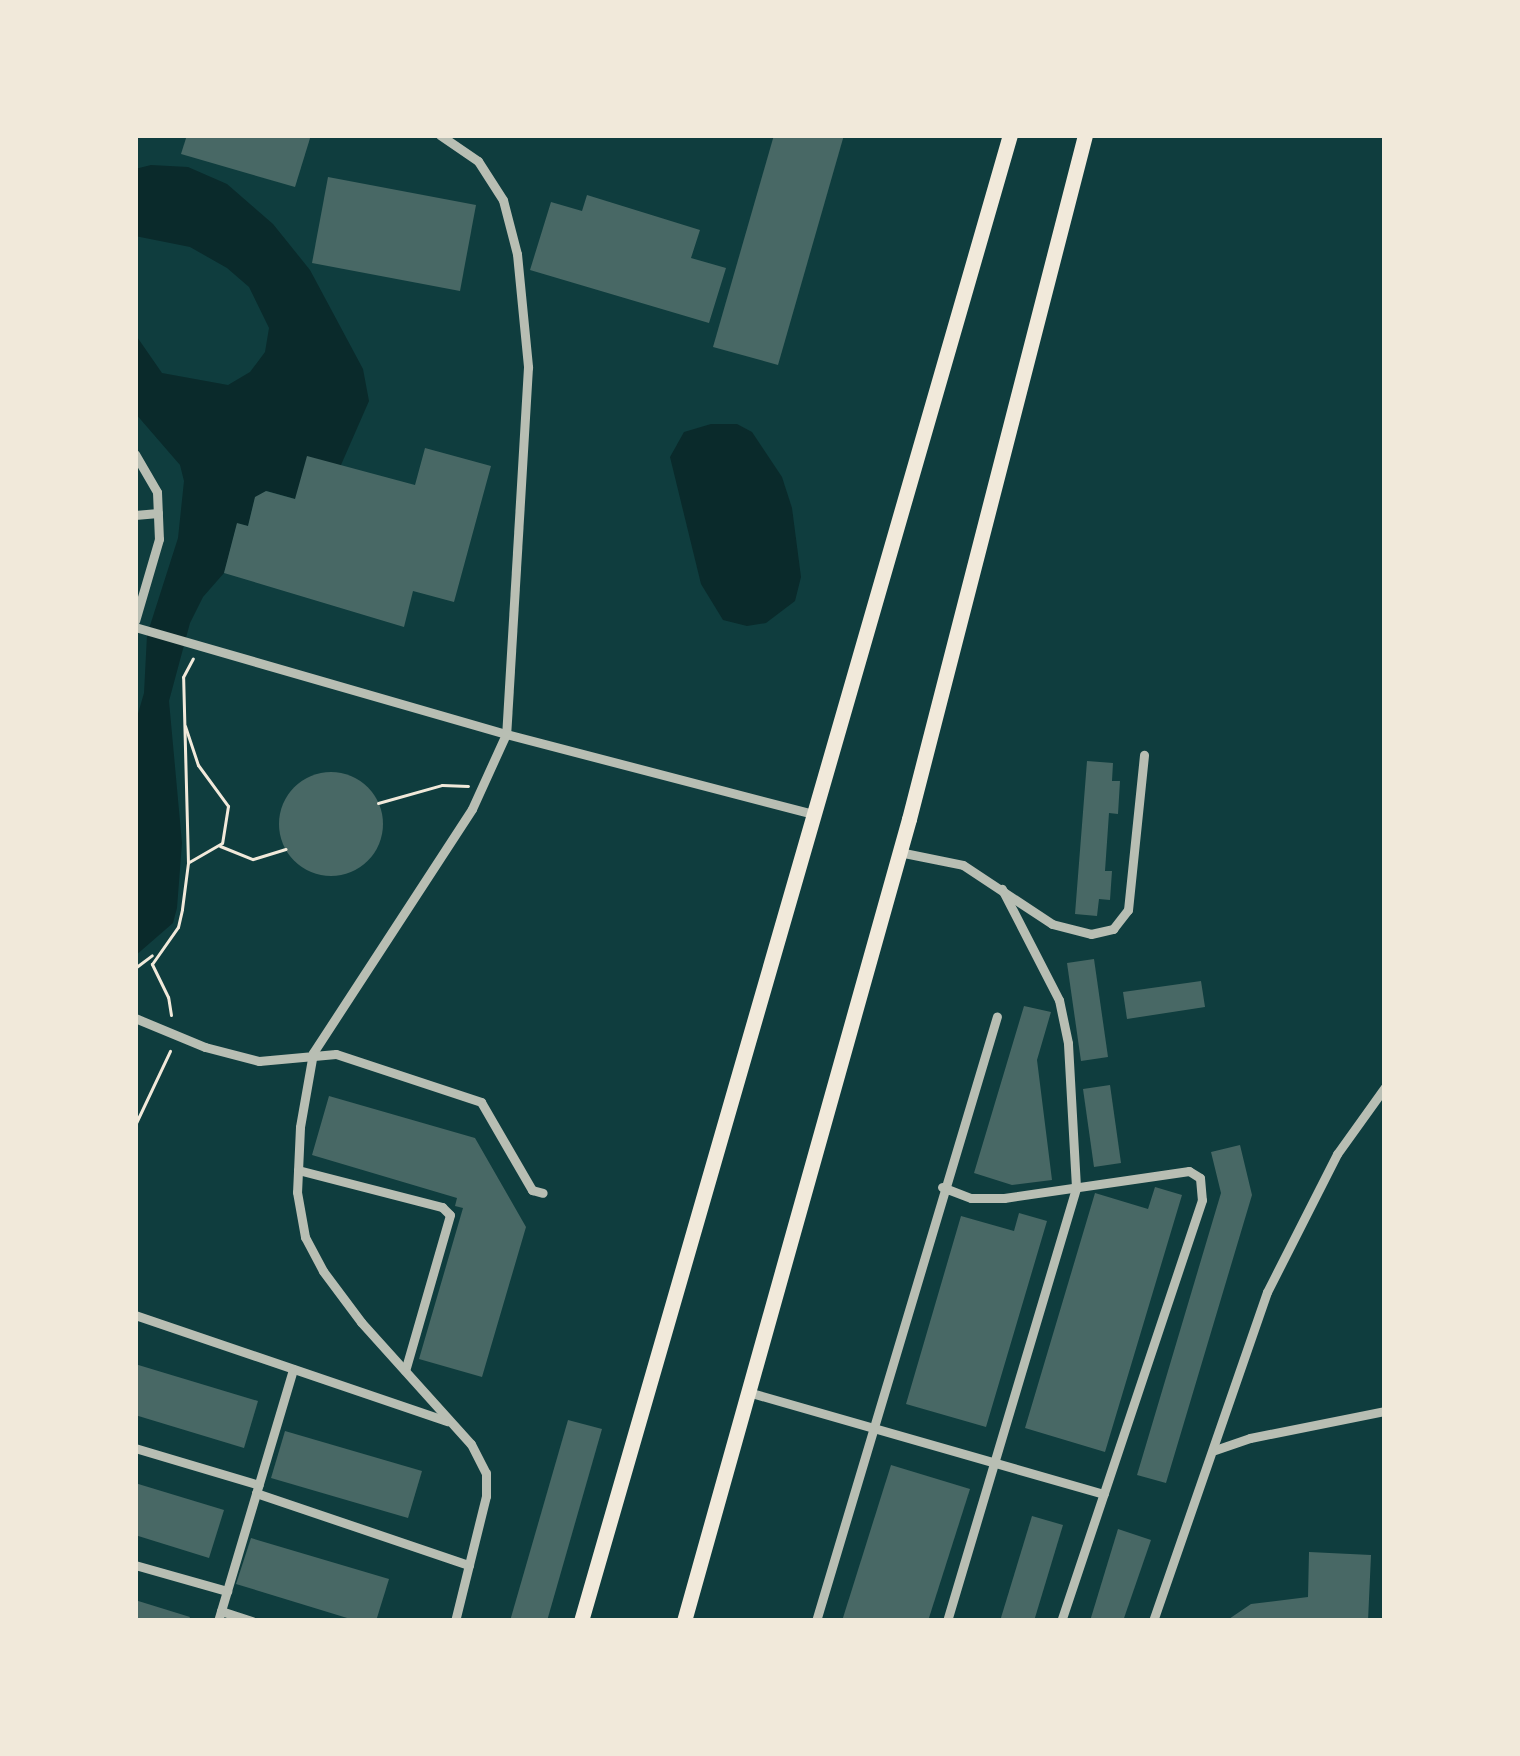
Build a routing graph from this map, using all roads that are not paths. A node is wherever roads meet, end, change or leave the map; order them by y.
1 (440, 135) edge
2 (1010, 135) edge
3 (1085, 135) edge
4 (135, 454) edge
5 (158, 513) junction
6 (135, 515) edge
7 (137, 626) edge
8 (506, 734) junction
9 (1144, 755) dead end
10 (814, 814) junction
11 (899, 852) junction
12 (1003, 889) junction
13 (997, 1016) dead end
14 (135, 1018) edge
15 (313, 1053) junction
16 (1385, 1087) edge
17 (298, 1170) junction
18 (942, 1187) junction
19 (1076, 1187) junction
20 (543, 1193) dead end
21 (135, 1315) edge
22 (293, 1369) junction
23 (405, 1371) junction
24 (748, 1392) junction
25 (1385, 1411) edge
26 (452, 1423) junction
27 (872, 1428) junction
28 (135, 1448) edge
29 (1215, 1450) junction
30 (994, 1464) junction
31 (257, 1489) junction
32 (1104, 1493) junction
33 (135, 1564) edge
34 (469, 1565) junction
35 (227, 1591) junction
36 (219, 1616) edge
37 (252, 1621) edge
38 (455, 1621) edge
39 (581, 1621) edge
40 (684, 1621) edge
41 (816, 1621) edge
42 (946, 1621) edge
43 (1061, 1621) edge
44 (1153, 1621) edge

1 - 8 street
2 - 10 main road
3 - 11 main road
4 - 5 street
5 - 6 street
5 - 7 street
7 - 8 street
8 - 10 street
8 - 15 street
9 - 12 street
10 - 39 main road
11 - 12 street
11 - 24 main road
12 - 19 street
13 - 18 street
14 - 15 street
15 - 17 street
15 - 20 street
16 - 29 street
17 - 23 street
17 - 23 street
18 - 19 street
18 - 27 street
19 - 30 street
19 - 32 street
21 - 22 street
22 - 26 street
22 - 31 street
23 - 26 street
24 - 27 street
24 - 40 main road
25 - 29 street
26 - 34 street
27 - 30 street
27 - 41 street
28 - 31 street
29 - 44 street
30 - 32 street
30 - 42 street
31 - 34 street
31 - 35 street
32 - 43 street
33 - 35 street
34 - 38 street
35 - 36 street
36 - 37 street

